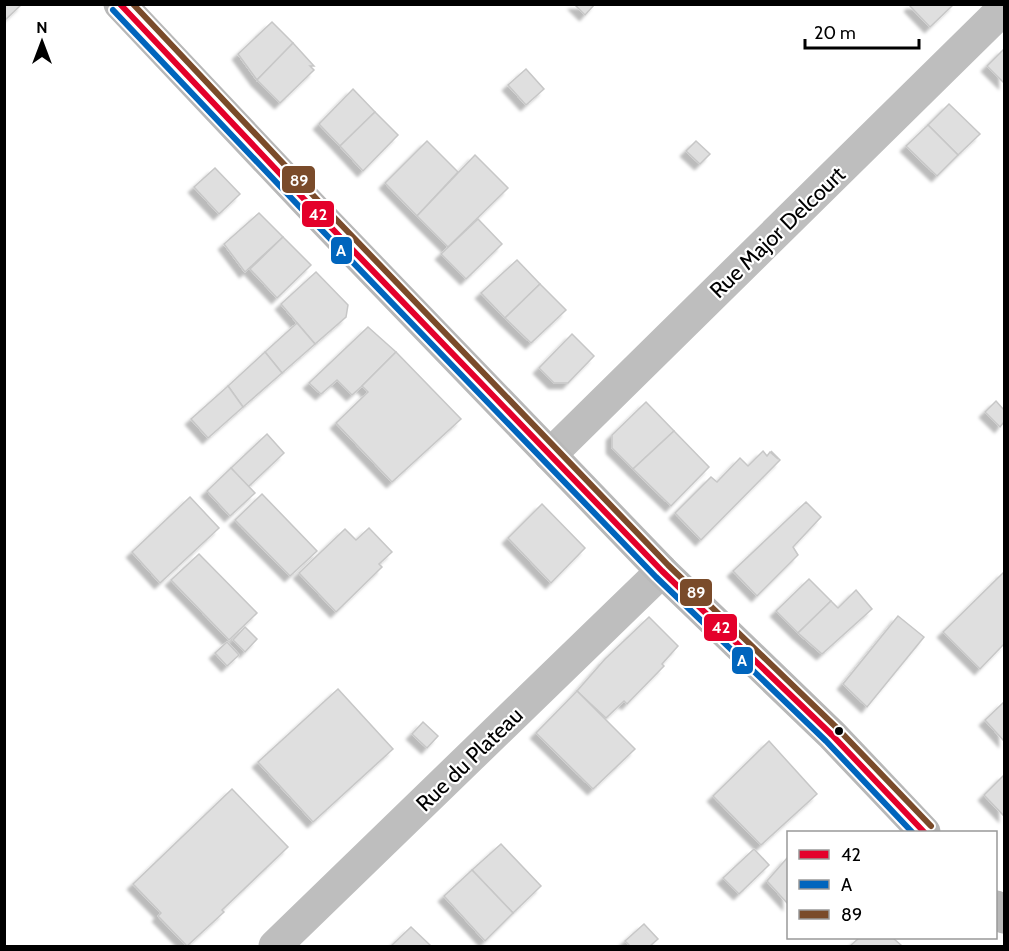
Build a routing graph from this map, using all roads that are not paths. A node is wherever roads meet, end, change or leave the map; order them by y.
1 (120, 4) edge
2 (1005, 8) edge
3 (550, 455) junction
4 (662, 571) junction
5 (923, 831) edge
6 (275, 946) edge

1 - 3 main road
2 - 3 street, Rue Major Delcourt
3 - 4 main road
4 - 5 main road
4 - 6 street, Rue du Plateau

